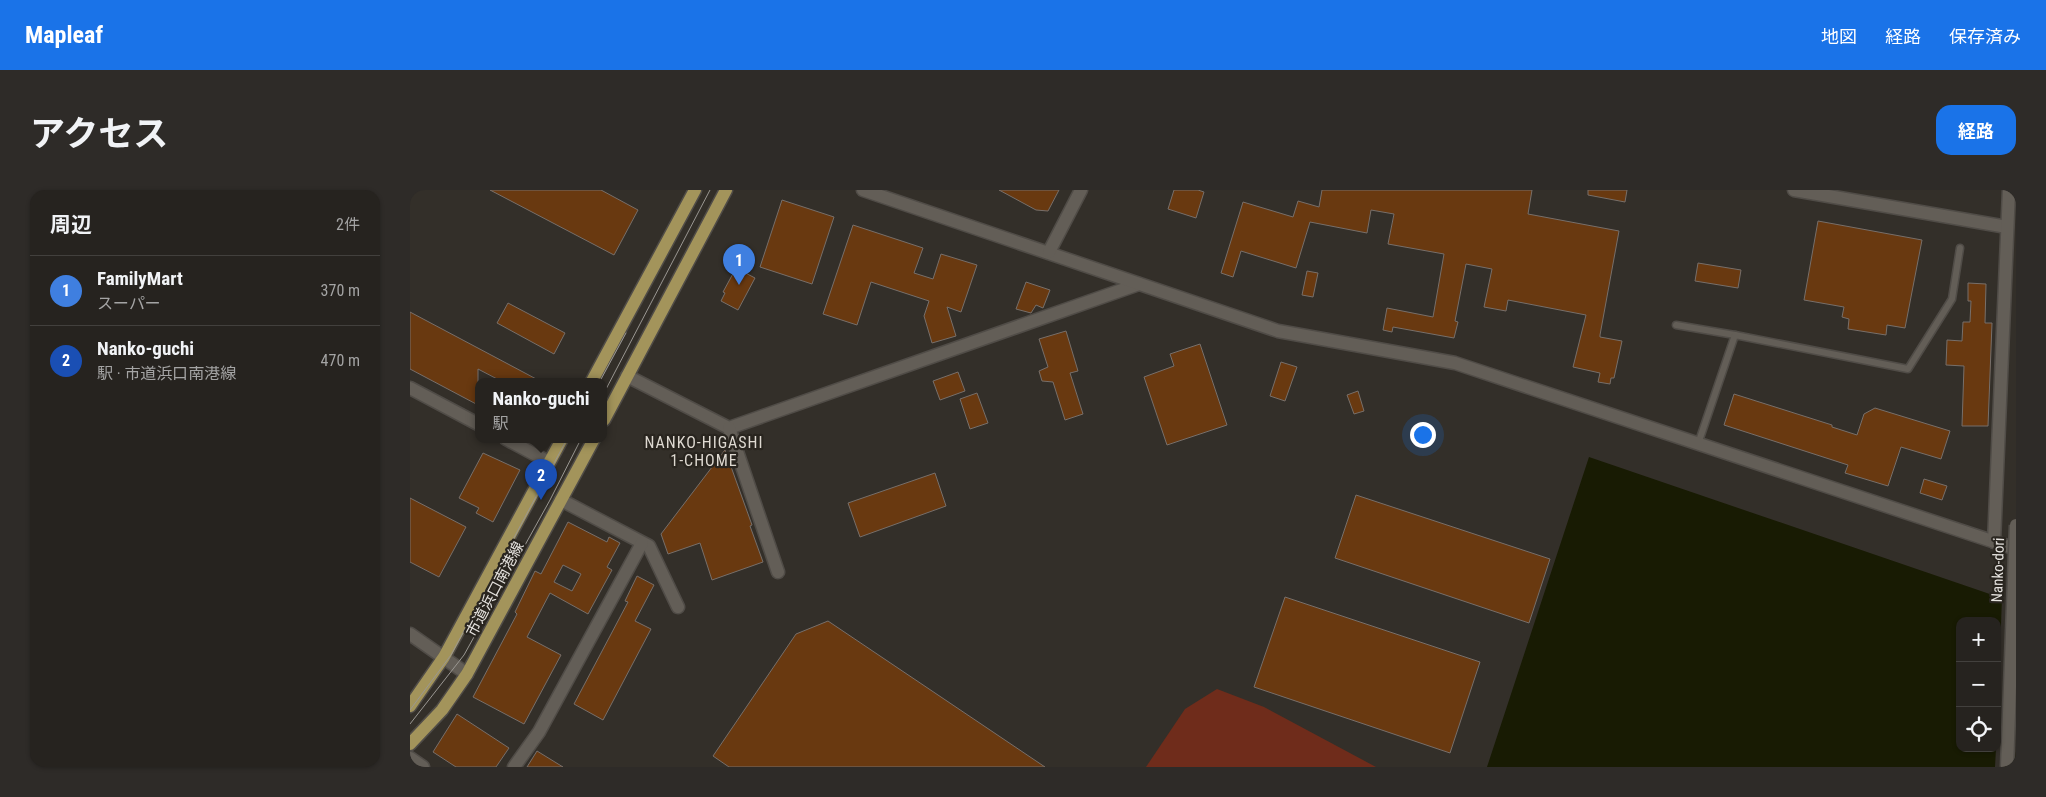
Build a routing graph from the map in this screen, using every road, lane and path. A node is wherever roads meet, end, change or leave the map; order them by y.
1 (695, 190) edge
2 (726, 190) edge
3 (863, 190) edge
4 (1081, 190) edge
5 (1794, 190) edge
6 (2009, 190) edge
7 (2007, 227) junction
8 (1960, 248) dead end
9 (1049, 252) junction
10 (1139, 284) junction
11 (1676, 325) dead end
12 (1735, 335) junction
13 (627, 376) junction
14 (594, 378) edge
15 (410, 388) edge
16 (607, 414) edge
17 (475, 422) edge
18 (729, 428) junction
19 (513, 443) edge
20 (560, 443) edge
21 (592, 443) edge
22 (1698, 444) junction
23 (549, 462) junction
24 (561, 500) junction
25 (2016, 525) edge
26 (1994, 542) junction
27 (642, 543) junction
28 (2016, 549) edge
29 (778, 572) dead end
30 (678, 608) dead end
31 (410, 634) edge
32 (444, 657) junction
33 (467, 674) junction
34 (410, 706) edge
35 (410, 744) edge
36 (410, 758) edge
37 (424, 767) edge
38 (514, 767) edge
39 (2007, 767) edge

1 - 14 main road
2 - 13 main road
3 - 9 street
4 - 9 street
5 - 7 street
6 - 7 street
7 - 26 street
8 - 12 lane
9 - 10 street
10 - 18 street
10 - 22 street
11 - 12 lane
12 - 22 lane
13 - 16 main road
13 - 18 street
15 - 17 street
18 - 29 street
19 - 23 street
20 - 23 main road, 市道浜口南港線
21 - 24 main road, 市道浜口南港線
22 - 26 street
23 - 32 main road, 市道浜口南港線
24 - 27 street
24 - 33 main road, 市道浜口南港線
25 - 39 street, Nanko-dori, bridge
26 - 28 street
27 - 30 street
27 - 38 street
31 - 32 street
32 - 33 street
32 - 34 main road, 市道浜口南港線
33 - 35 main road, 市道浜口南港線
36 - 37 street

